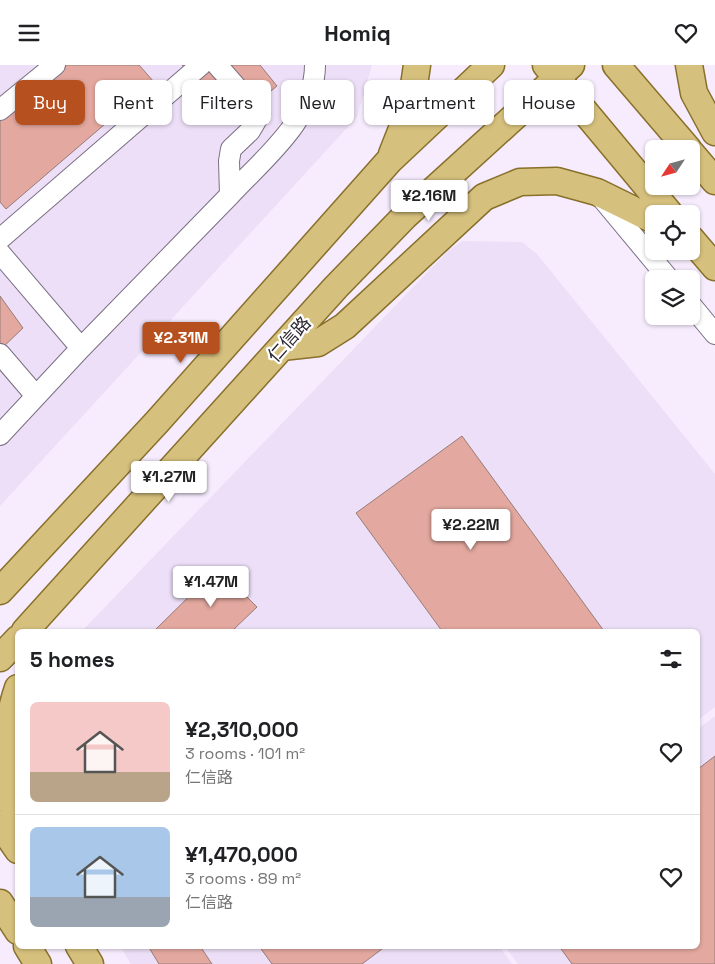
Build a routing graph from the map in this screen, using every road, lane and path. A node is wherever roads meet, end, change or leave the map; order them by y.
1 (55, 65) edge
2 (201, 65) edge
3 (217, 65) edge
4 (315, 65) edge
5 (417, 65) edge
6 (491, 65) edge
7 (616, 65) edge
8 (689, 65) edge
9 (558, 69) edge
10 (0, 110) edge
11 (715, 132) edge
12 (680, 140) edge
13 (389, 161) junction
14 (700, 164) edge
15 (715, 181) edge
16 (597, 192) junction
17 (230, 195) junction
18 (663, 205) edge
19 (645, 216) edge
20 (0, 239) edge
21 (700, 249) edge
22 (0, 253) edge
23 (715, 267) edge
24 (662, 270) edge
25 (700, 316) edge
26 (715, 333) edge
27 (282, 347) junction
28 (0, 354) edge
29 (88, 357) junction
30 (36, 396) junction
31 (0, 435) edge
32 (39, 549) junction
33 (0, 573) edge
34 (0, 591) edge
35 (51, 602) junction
36 (27, 629) edge
37 (40, 629) edge
38 (15, 642) edge
39 (0, 659) edge
40 (15, 697) edge
41 (15, 816) edge
42 (0, 824) edge
43 (15, 846) edge
44 (0, 903) edge
45 (15, 926) edge
46 (29, 949) edge
47 (81, 949) edge
48 (38, 964) edge
49 (90, 964) edge

1 - 10 street
2 - 20 street
3 - 17 street
4 - 17 street
5 - 13 main road
6 - 13 main road
7 - 12 main road
8 - 11 main road
9 - 18 main road
9 - 27 main road, 仁信路
13 - 32 main road
14 - 15 main road
16 - 19 main road
16 - 24 street
16 - 27 main road
17 - 29 street
21 - 23 main road
22 - 29 street
25 - 26 street
27 - 35 main road, 仁信路
28 - 30 street
29 - 30 street
30 - 31 street
32 - 33 main road
32 - 34 main road
35 - 36 main road, 仁信路
35 - 37 main road
38 - 39 main road
40 - 41 main road
42 - 43 main road
44 - 45 main road
46 - 48 main road
47 - 49 main road

